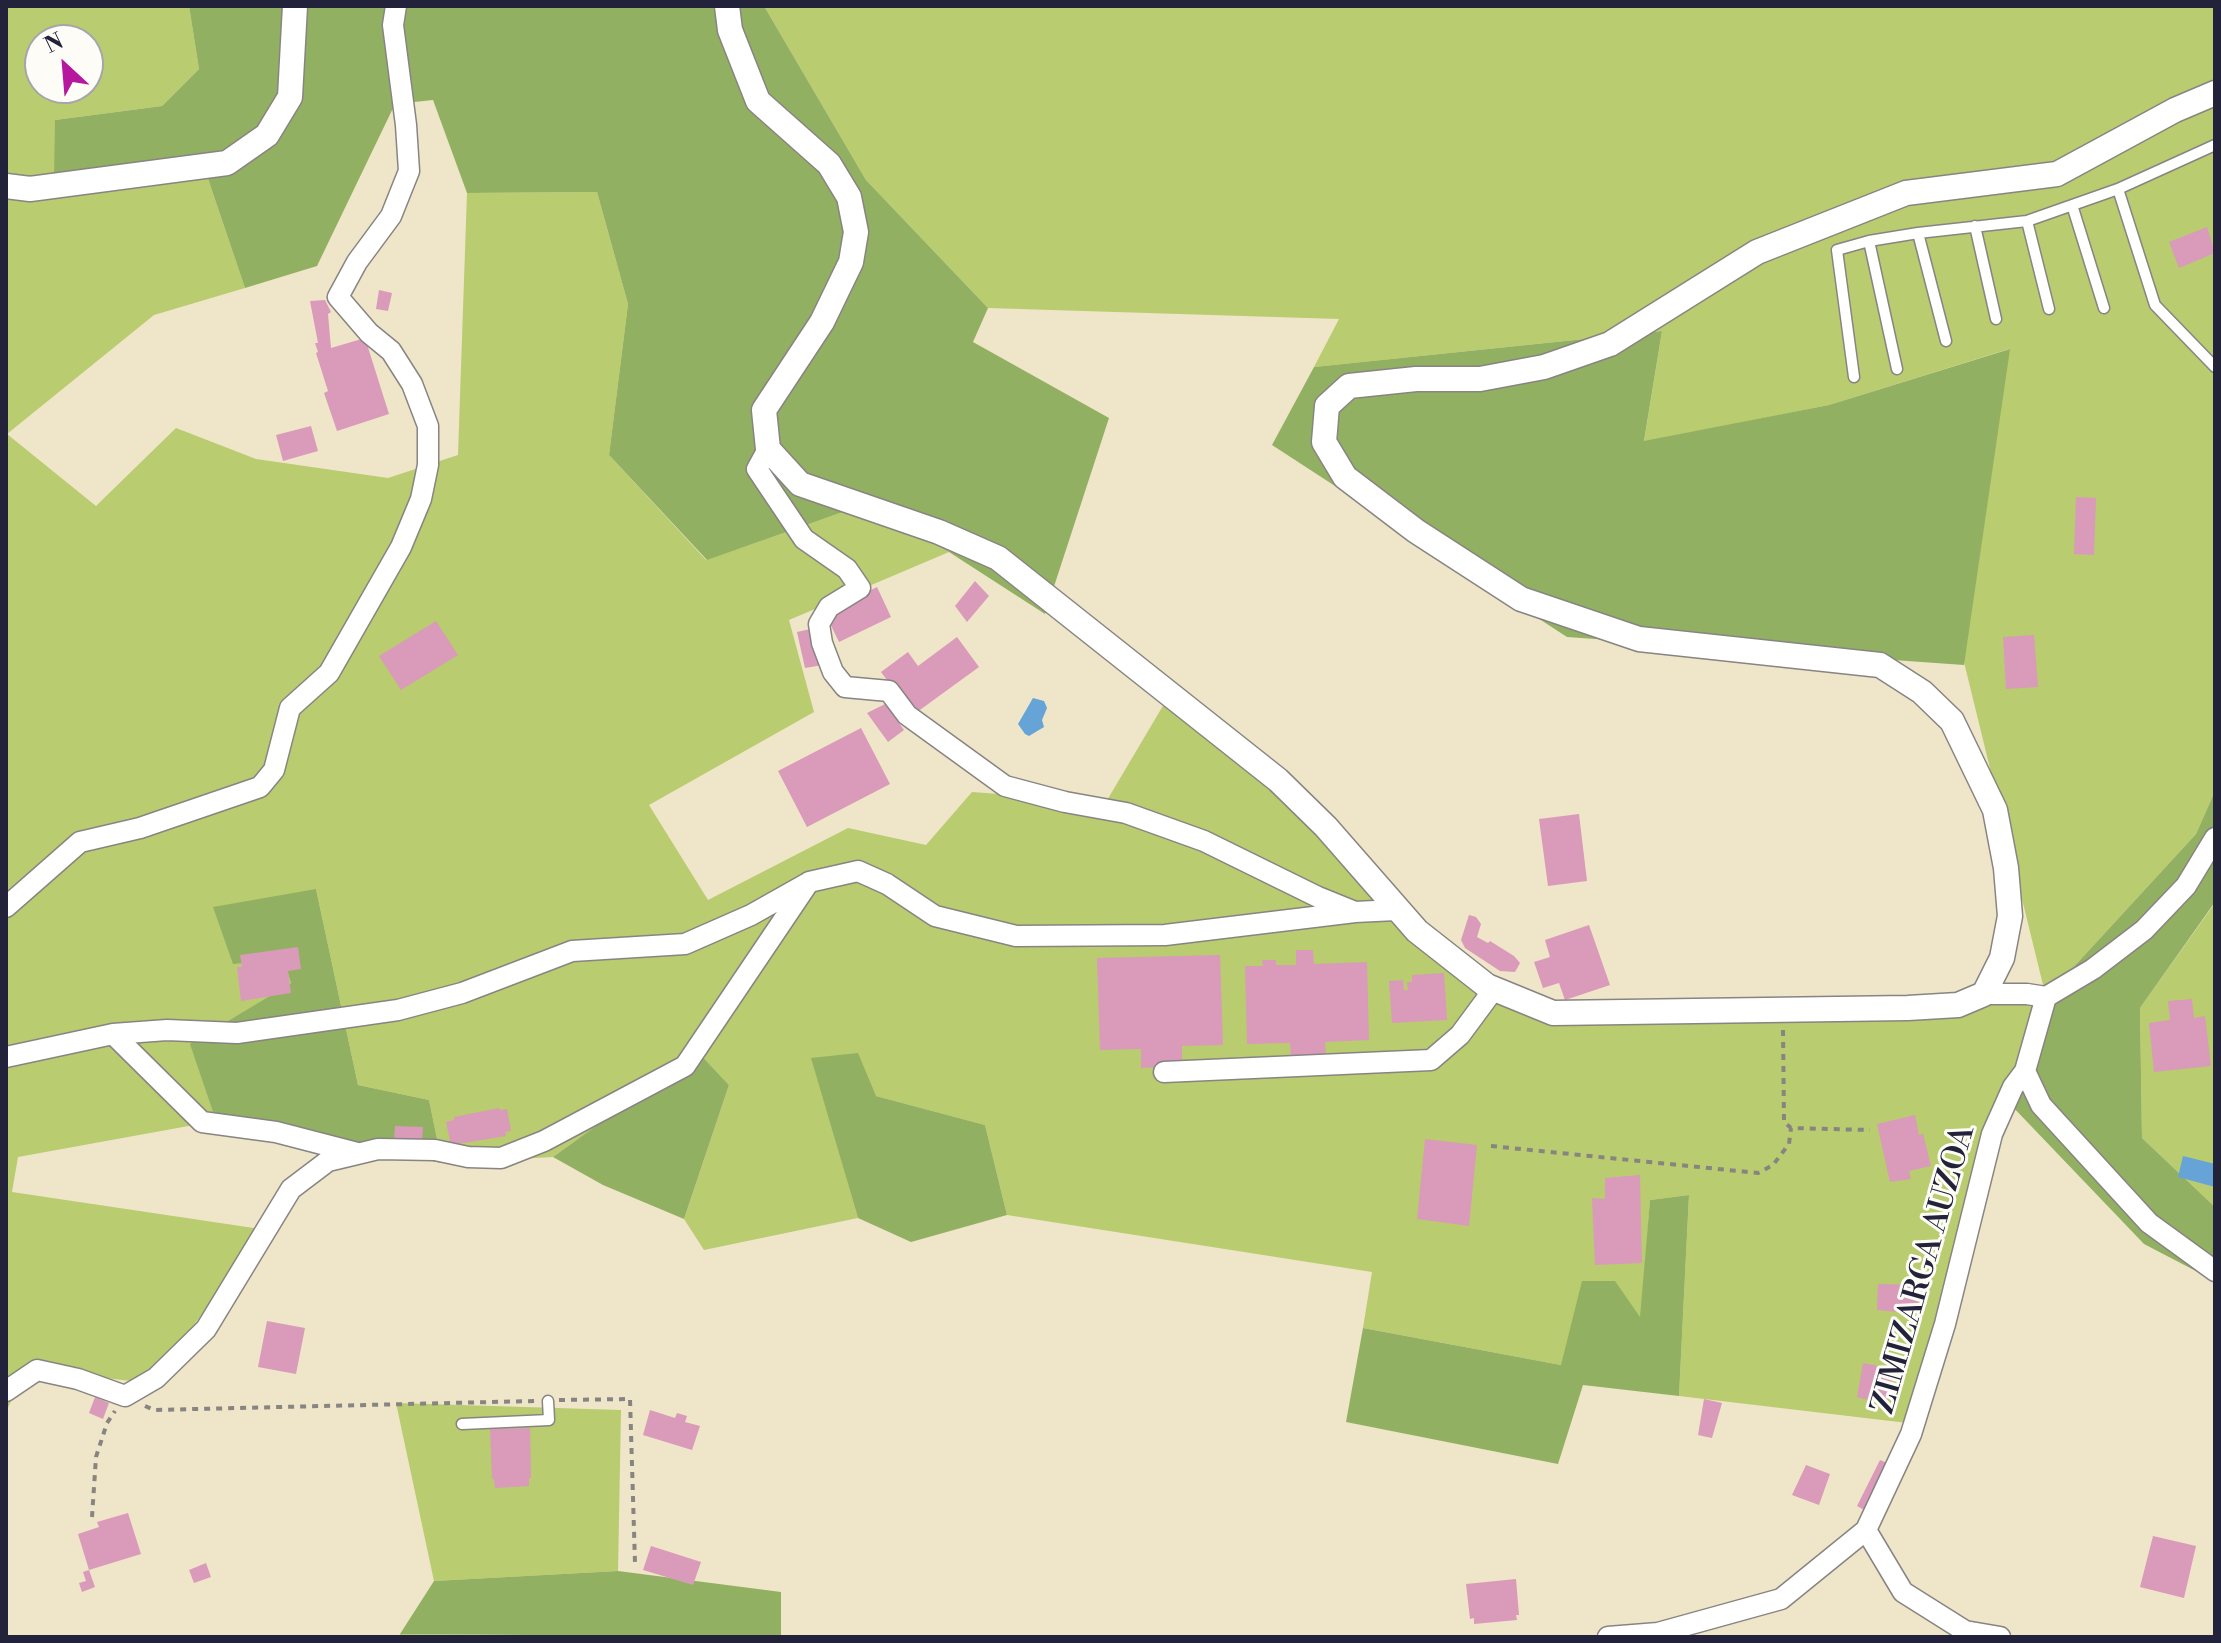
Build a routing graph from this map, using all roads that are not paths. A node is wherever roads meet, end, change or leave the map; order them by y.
1 (295, 6) edge
2 (396, 6) edge
3 (727, 6) edge
4 (2215, 93) edge
5 (2215, 145) edge
6 (6, 186) edge
7 (2118, 189) junction
8 (2072, 205) junction
9 (2027, 221) junction
10 (1975, 226) junction
11 (1918, 233) junction
12 (1869, 241) junction
13 (2104, 308) dead end
14 (2049, 309) dead end
15 (1996, 319) dead end
16 (1946, 341) dead end
17 (2215, 367) edge
18 (1897, 369) dead end
19 (1854, 377) dead end
20 (768, 449) junction
21 (2215, 838) edge
22 (809, 882) junction
23 (6, 907) edge
24 (1396, 910) junction
25 (1355, 912) junction
26 (1494, 989) junction
27 (1984, 994) junction
28 (2046, 997) junction
29 (113, 1034) junction
30 (6, 1057) edge
31 (2025, 1071) junction
32 (1164, 1072) dead end
33 (360, 1154) junction
34 (2215, 1271) edge
35 (6, 1391) edge
36 (548, 1401) road end
37 (462, 1424) dead end
38 (1866, 1530) junction
39 (1608, 1637) edge
40 (2000, 1637) edge

1 - 6 street
2 - 23 street
3 - 20 street
4 - 27 street
5 - 7 lane
7 - 8 lane
7 - 17 lane
8 - 9 lane
8 - 13 lane
9 - 10 lane
9 - 14 lane
10 - 11 lane
10 - 15 lane
11 - 12 lane
11 - 16 lane
12 - 18 lane
12 - 19 lane
20 - 24 street
20 - 25 street
21 - 28 street
22 - 25 street
22 - 29 street
22 - 33 street
24 - 25 street
24 - 26 street
26 - 27 street
26 - 32 street
27 - 28 street
28 - 31 street, ZIMIZARGA AUZOA
29 - 30 street
29 - 33 street
31 - 34 street
31 - 38 street, ZIMIZARGA AUZOA
33 - 35 street
36 - 37 lane
38 - 39 street, ZIMIZARGA AUZOA
38 - 40 street

